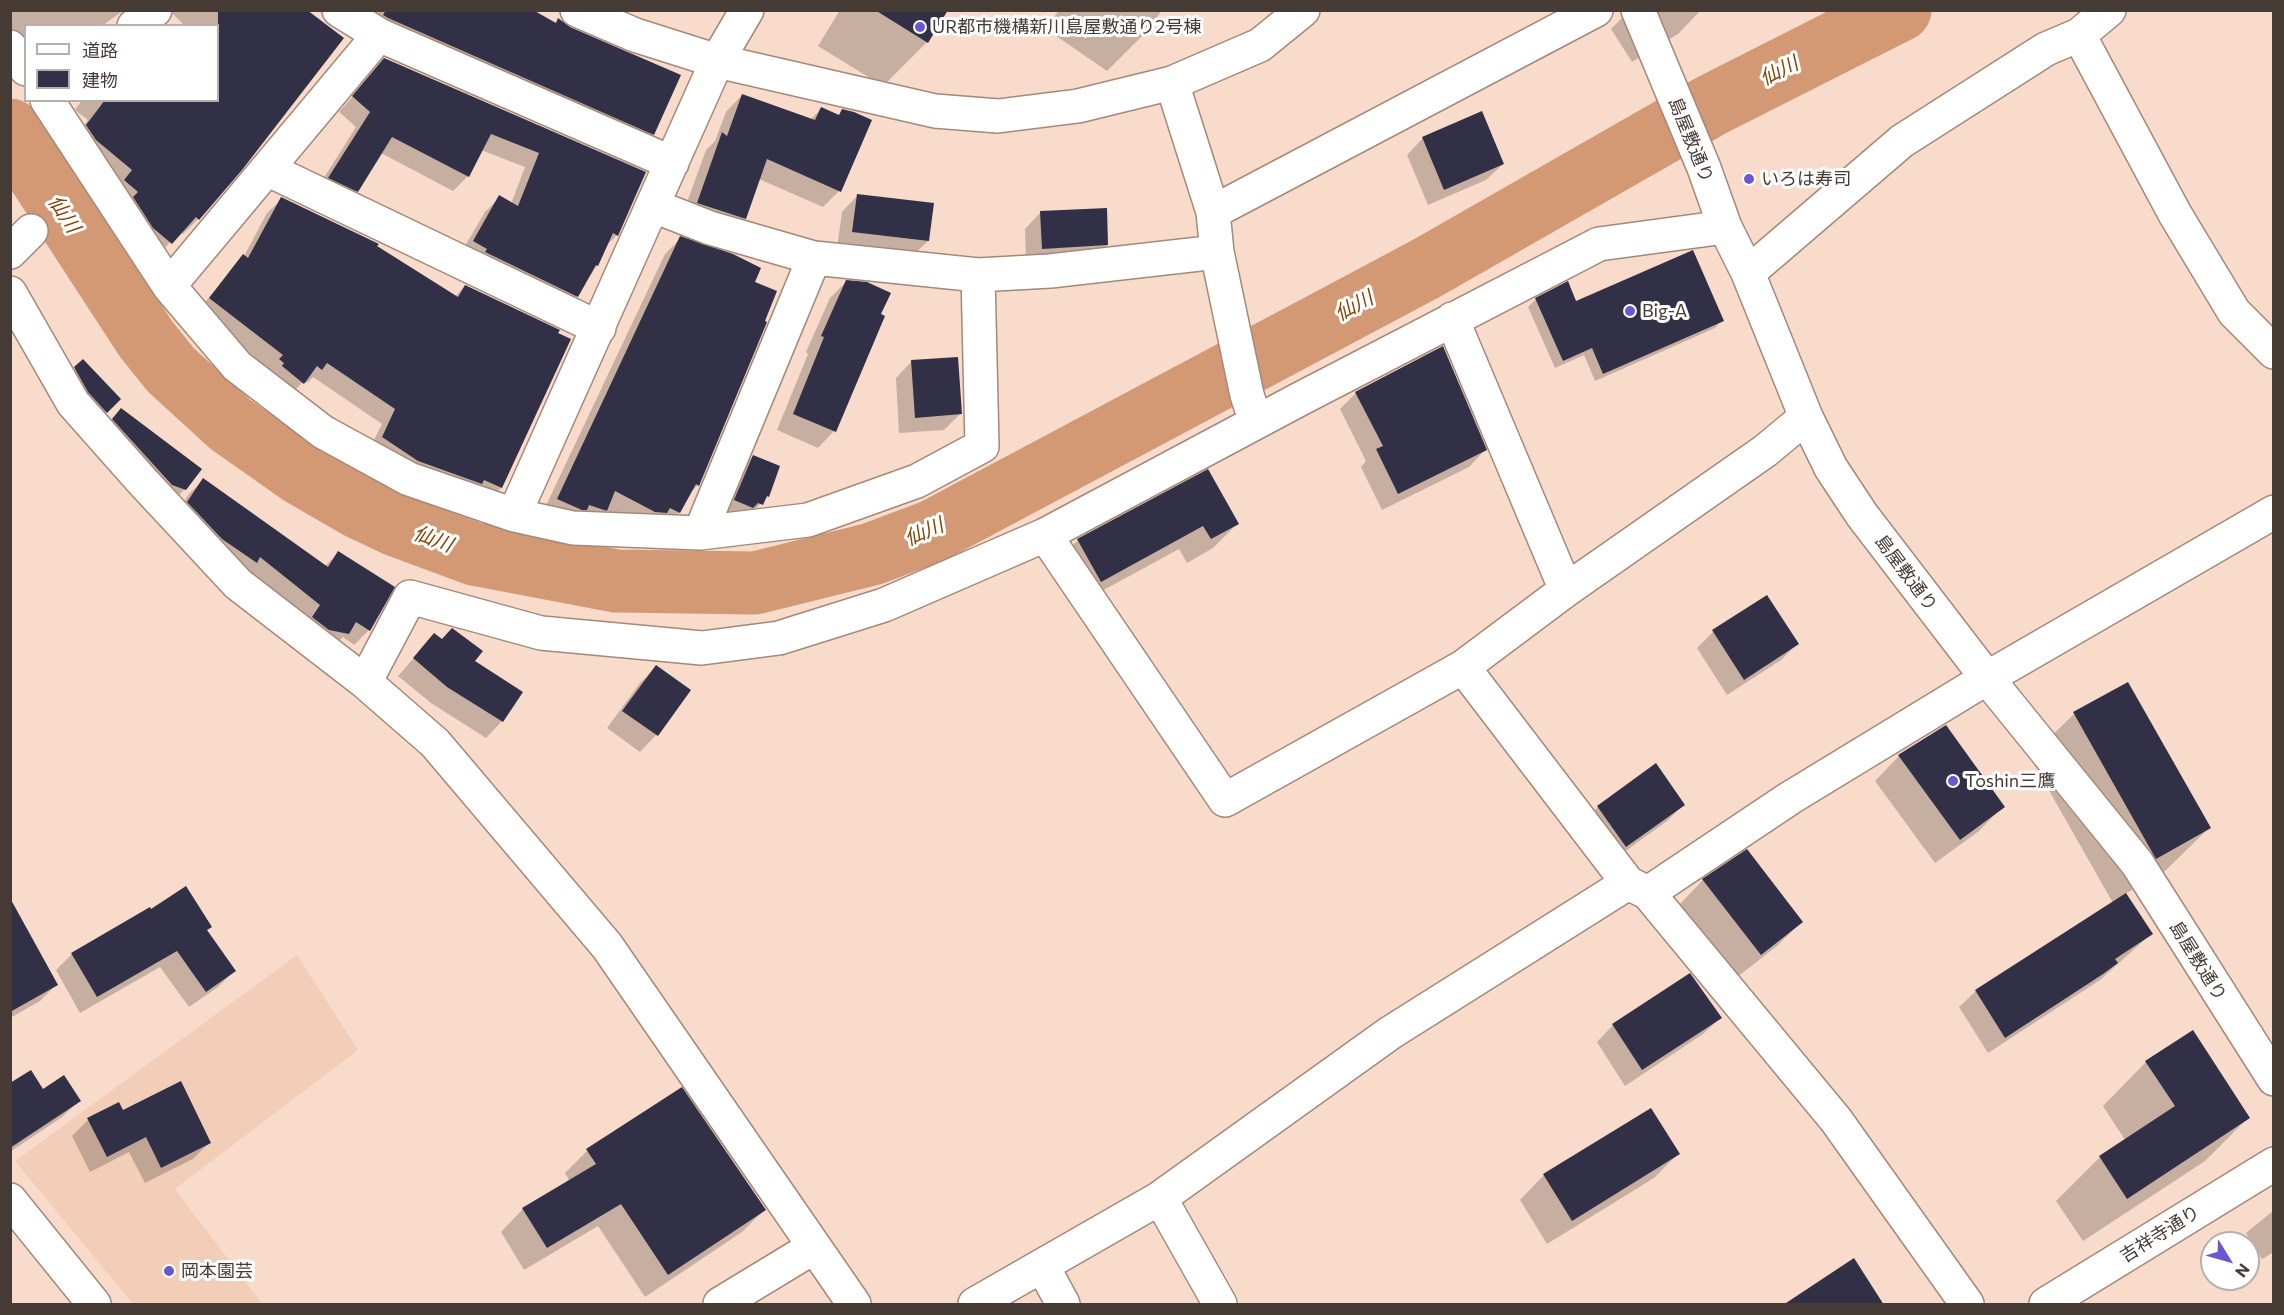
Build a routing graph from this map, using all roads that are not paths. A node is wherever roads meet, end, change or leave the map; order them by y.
1 (154, 10) edge
2 (339, 10) edge
3 (577, 10) edge
4 (747, 10) edge
5 (1303, 10) edge
6 (1596, 10) edge
7 (1638, 10) edge
8 (2109, 10) edge
9 (136, 24) edge
10 (379, 35) junction
11 (2079, 35) junction
12 (10, 47) edge
13 (717, 61) junction
14 (24, 66) edge
15 (1172, 83) junction
16 (48, 102) edge
17 (672, 163) junction
18 (267, 169) junction
19 (654, 206) junction
20 (1213, 212) junction
21 (1725, 227) junction
22 (1217, 252) junction
23 (814, 258) junction
24 (1748, 273) junction
25 (978, 275) junction
26 (168, 286) junction
27 (10, 293) edge
28 (1452, 319) junction
29 (599, 328) junction
30 (2274, 352) edge
31 (1252, 409) junction
32 (1806, 417) junction
33 (2274, 512) edge
34 (514, 515) junction
35 (700, 533) junction
36 (1045, 536) junction
37 (1566, 590) junction
38 (1463, 667) junction
39 (1987, 678) junction
40 (365, 682) junction
41 (1638, 888) junction
42 (2274, 1079) edge
43 (2274, 1164) edge
44 (1160, 1198) junction
45 (10, 1200) edge
46 (814, 1247) junction
47 (1043, 1267) junction
48 (94, 1305) edge
49 (720, 1305) edge
50 (854, 1305) edge
51 (975, 1305) edge
52 (1063, 1305) edge
53 (1220, 1305) edge
54 (1967, 1305) edge
55 (2046, 1305) edge

1 - 9 street
2 - 10 street
3 - 13 street
4 - 13 street
5 - 15 street
6 - 20 street
7 - 21 street, 島屋敷通り
8 - 11 street
10 - 17 street
10 - 18 street
11 - 24 street
11 - 30 street
12 - 14 street
13 - 15 street
13 - 17 street
15 - 20 street
16 - 26 street
17 - 19 street
18 - 26 street
18 - 29 street
19 - 23 street
19 - 29 street
20 - 22 street
21 - 24 street, 島屋敷通り
21 - 28 street
22 - 25 street
22 - 31 street
23 - 25 street
23 - 35 street
24 - 32 street, 島屋敷通り
25 - 35 street
26 - 34 street
27 - 40 street
28 - 31 street
28 - 37 street
29 - 34 street
31 - 36 street
32 - 37 street
32 - 39 street, 島屋敷通り
33 - 39 street
34 - 35 street
36 - 38 street
36 - 40 street
37 - 38 street
38 - 41 street
39 - 41 street
39 - 42 street, 島屋敷通り
40 - 46 street
41 - 44 street
41 - 54 street
43 - 55 street, 吉祥寺通り
44 - 47 street
44 - 53 street
45 - 48 street
46 - 49 street
46 - 50 street
47 - 51 street
47 - 52 street

